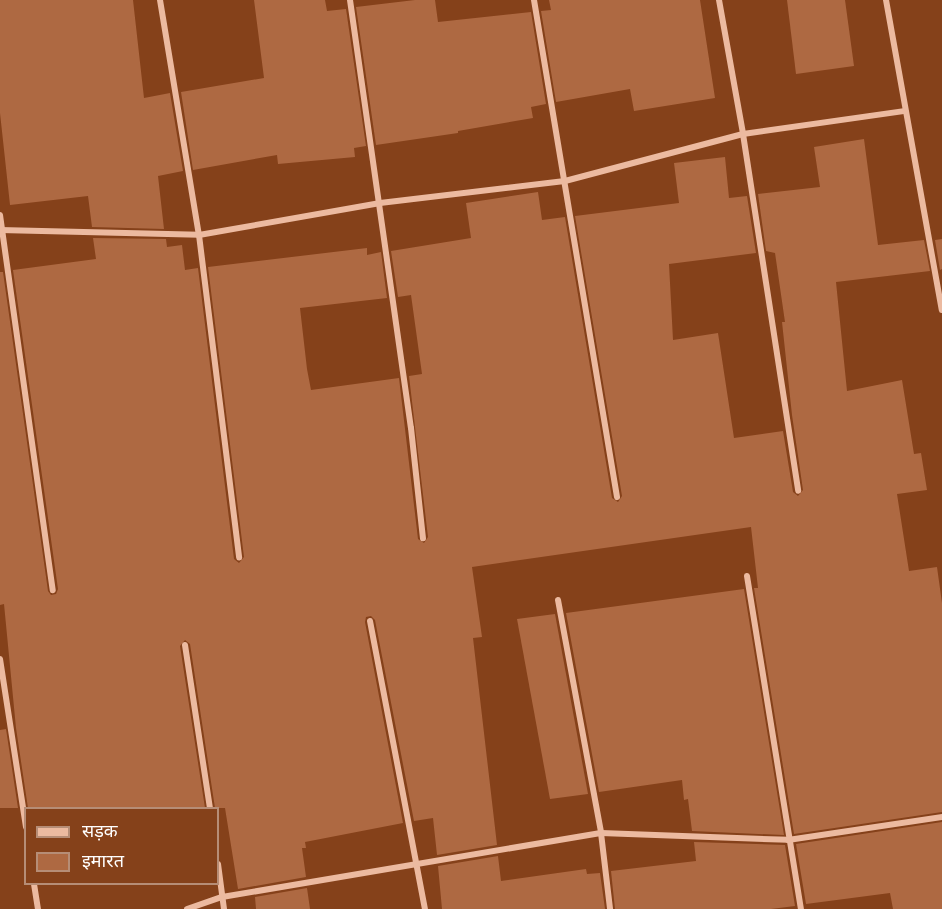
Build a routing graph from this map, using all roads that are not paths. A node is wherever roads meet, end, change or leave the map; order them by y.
1 (160, 0) edge
2 (350, 0) edge
3 (534, 0) edge
4 (719, 0) edge
5 (886, 0) edge
6 (905, 111) junction
7 (743, 134) junction
8 (565, 181) junction
9 (380, 203) junction
10 (0, 215) edge
11 (1, 230) edge
12 (199, 236) junction
13 (942, 310) edge
14 (798, 491) dead end
15 (618, 497) dead end
16 (423, 538) dead end
17 (239, 558) dead end
18 (747, 576) dead end
19 (53, 590) dead end
20 (558, 600) dead end
21 (370, 621) dead end
22 (185, 645) dead end
23 (0, 659) edge
24 (210, 807) edge
25 (24, 814) edge
26 (942, 817) edge
27 (601, 833) junction
28 (788, 840) junction
29 (414, 864) junction
30 (219, 872) edge
31 (34, 885) edge
32 (222, 897) junction
33 (38, 909) edge
34 (187, 909) edge
35 (224, 909) edge
36 (425, 909) edge
37 (610, 909) edge
38 (801, 909) edge

1 - 12 street
2 - 9 street
3 - 8 street
4 - 7 street
5 - 6 street
6 - 7 street
6 - 13 street
7 - 8 street
7 - 14 street
8 - 9 street
8 - 15 street
9 - 12 street
9 - 16 street
10 - 11 street
11 - 12 street
11 - 19 street
12 - 17 street
18 - 28 street
20 - 27 street
21 - 29 street
22 - 24 street
23 - 25 street
26 - 28 street
27 - 28 street
27 - 29 street
27 - 37 street
28 - 38 street
29 - 32 street
29 - 36 street
30 - 32 street
31 - 33 street
32 - 34 street
32 - 35 street

